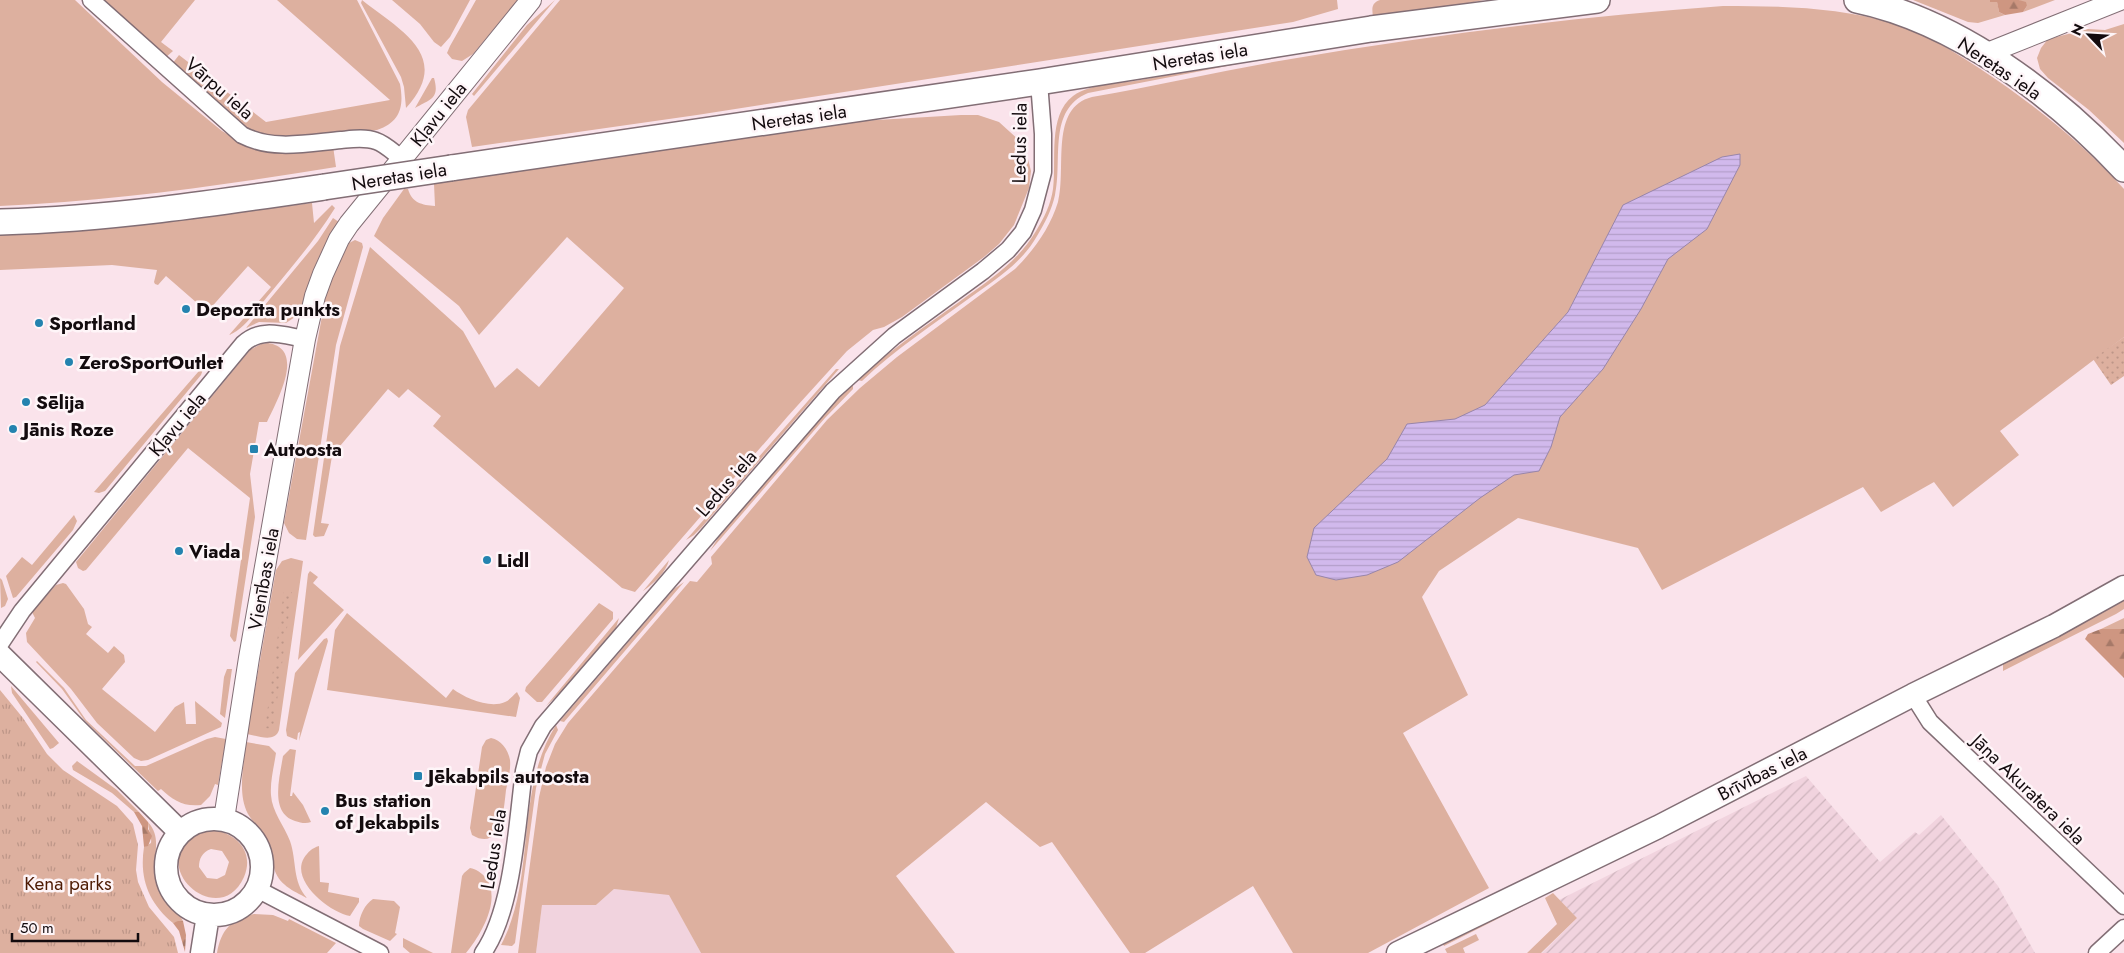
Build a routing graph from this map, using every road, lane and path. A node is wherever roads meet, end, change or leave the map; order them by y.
1 (91, 0) edge
2 (531, 0) edge
3 (1597, 0) edge
4 (1856, 0) edge
5 (2120, 0) edge
6 (1985, 54) junction
7 (1039, 82) junction
8 (401, 158) junction
9 (2124, 168) edge
10 (0, 222) edge
11 (305, 339) junction
12 (2124, 587) edge
13 (0, 644) edge
14 (0, 654) edge
15 (1913, 695) junction
16 (224, 819) junction
17 (180, 832) junction
18 (256, 889) junction
19 (2124, 906) edge
20 (208, 915) junction
21 (2124, 928) edge
22 (202, 953) edge
23 (380, 953) edge
24 (483, 953) edge
25 (1398, 953) edge
26 (2097, 953) edge

1 - 8 street, Vārpu iela
2 - 8 street, Kļavu iela
3 - 7 main road, Neretas iela
4 - 6 main road, Neretas iela
5 - 6 street
6 - 9 main road, Neretas iela
7 - 10 main road, Neretas iela, bridge
7 - 24 street, Ledus iela
8 - 11 street, Kļavu iela
11 - 13 street, Kļavu iela
11 - 16 street, Vienības iela
12 - 15 main road, Brīvības iela
14 - 17 main road
15 - 19 street, Jāņa Akuratera iela
15 - 25 main road, Brīvības iela
16 - 17 main road
16 - 18 main road
17 - 20 main road
18 - 20 main road
18 - 23 street
20 - 22 main road
21 - 26 street

